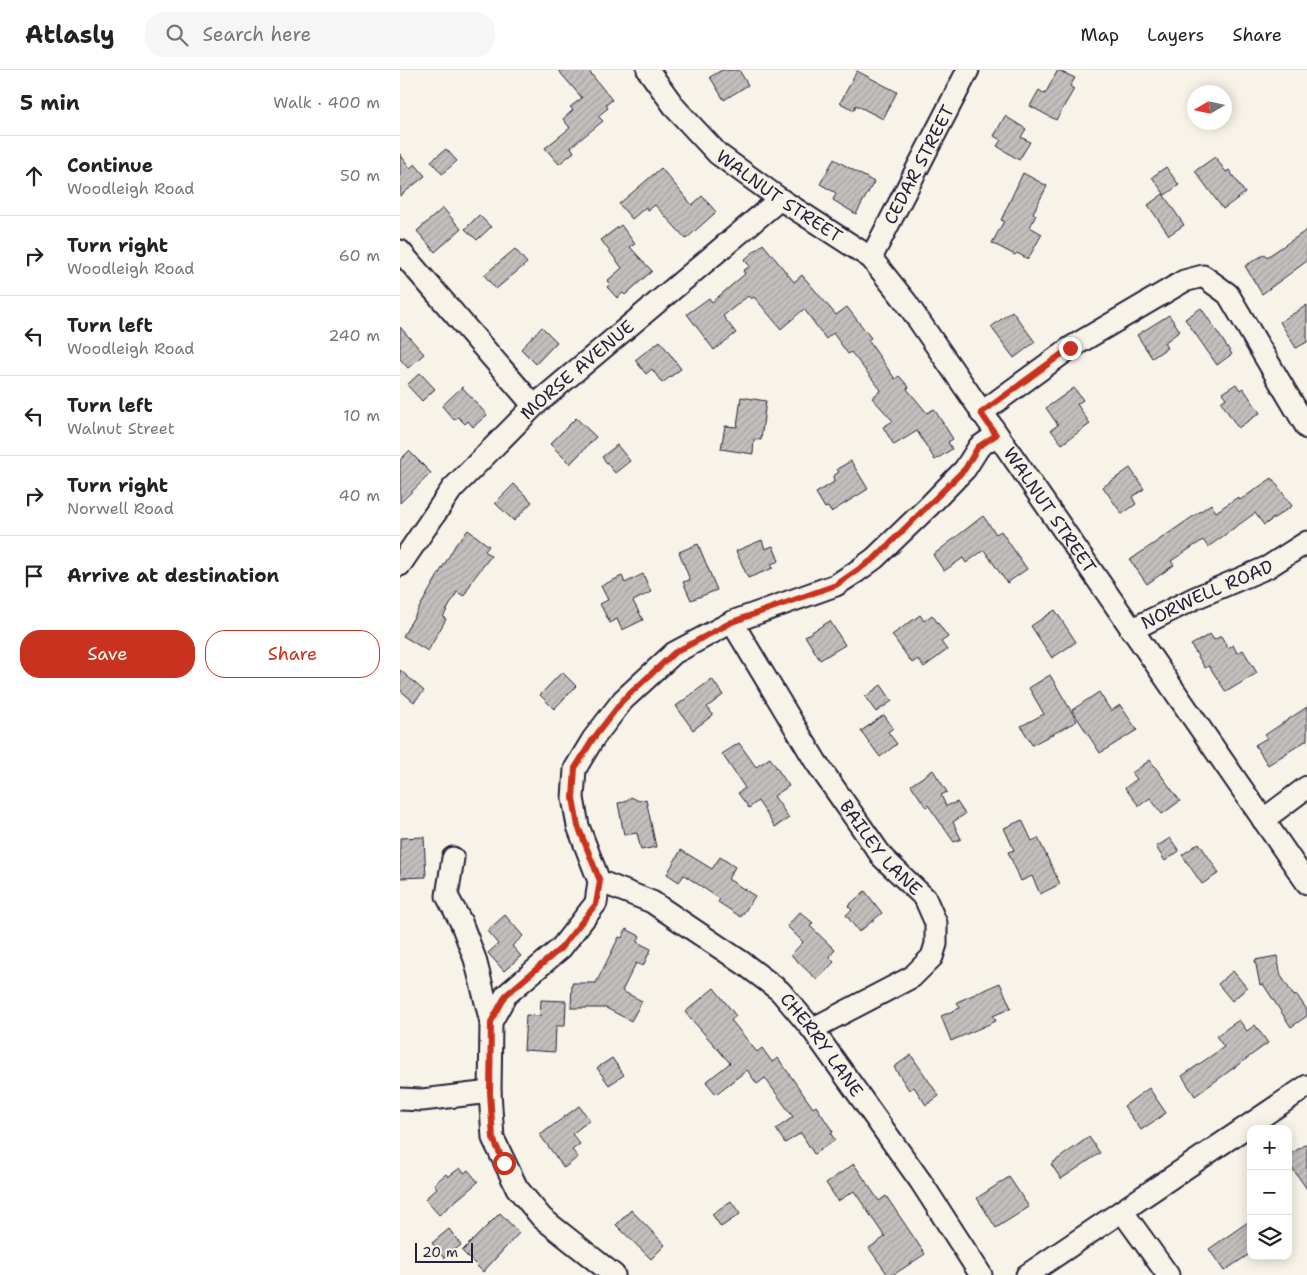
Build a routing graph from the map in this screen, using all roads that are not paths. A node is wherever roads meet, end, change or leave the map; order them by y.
1 (648, 70) edge
2 (968, 70) edge
3 (780, 200) junction
4 (400, 251) edge
5 (870, 258) junction
6 (534, 406) junction
7 (981, 413) junction
8 (1307, 428) edge
9 (996, 435) junction
10 (1307, 542) edge
11 (400, 565) edge
12 (732, 622) junction
13 (1131, 630) junction
14 (1307, 787) edge
15 (1263, 820) junction
16 (454, 858) dead end
17 (600, 881) junction
18 (1307, 883) edge
19 (491, 1022) junction
20 (812, 1030) junction
21 (1307, 1086) edge
22 (490, 1092) junction
23 (400, 1099) edge
24 (1122, 1211) junction
25 (614, 1275) edge
26 (981, 1275) edge
27 (1027, 1275) edge
28 (1168, 1275) edge

1 - 3 street, WALNUT STREET
2 - 5 street, CEDAR STREET
3 - 5 street, WALNUT STREET
3 - 6 street, MORSE AVENUE
4 - 6 street
5 - 7 street, WALNUT STREET
6 - 11 street, MORSE AVENUE
7 - 8 street
7 - 9 street, WALNUT STREET
9 - 12 street
9 - 13 street, WALNUT STREET
10 - 13 street, NORWELL ROAD
12 - 17 street
12 - 20 street, BAILEY LANE
13 - 15 street, WALNUT STREET
14 - 15 street
15 - 18 street, WALNUT STREET
16 - 19 street
17 - 19 street
17 - 20 street, CHERRY LANE
19 - 22 street
20 - 26 street, CHERRY LANE
21 - 24 street
22 - 23 street
22 - 25 street
24 - 27 street
24 - 28 street

